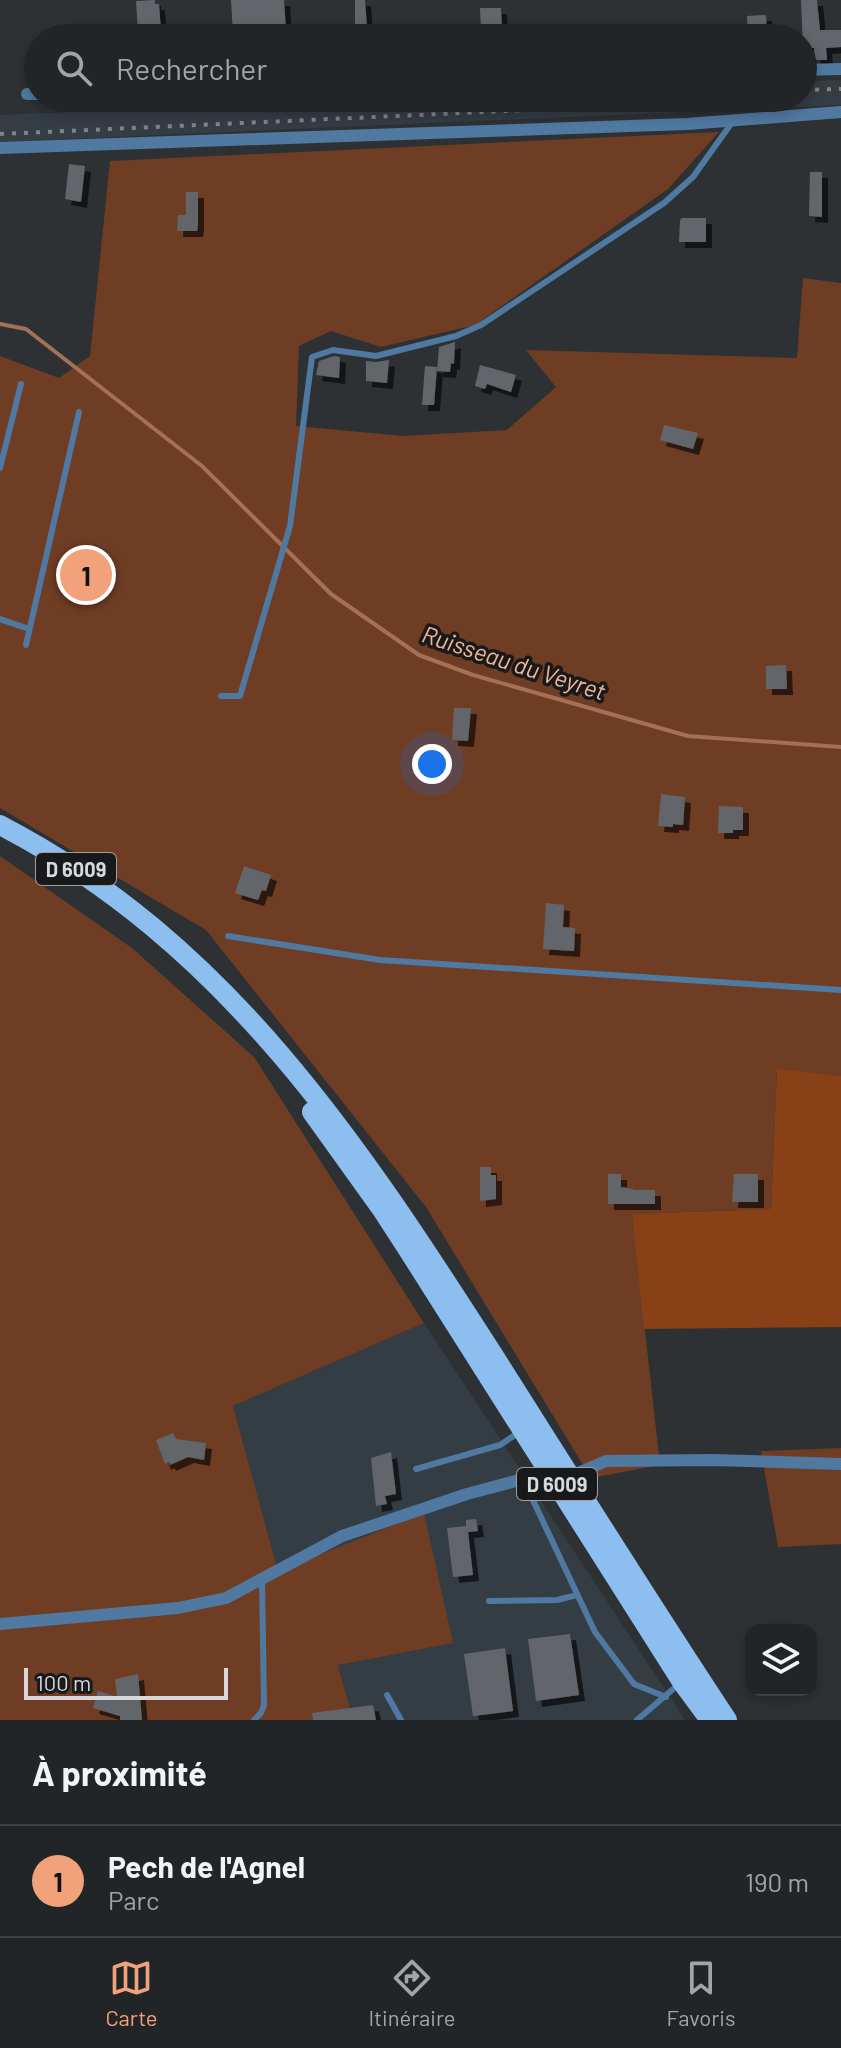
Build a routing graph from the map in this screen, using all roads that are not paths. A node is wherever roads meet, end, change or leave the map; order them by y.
1 (841, 69) edge
2 (817, 70) edge
3 (841, 112) edge
4 (733, 121) junction
5 (0, 148) edge
6 (21, 384) dead end
7 (79, 412) dead end
8 (0, 468) edge
9 (0, 619) edge
10 (29, 629) junction
11 (26, 645) dead end
12 (221, 696) dead end
13 (0, 825) edge
14 (0, 836) edge
15 (228, 936) dead end
16 (841, 990) edge
17 (519, 1396) junction
18 (525, 1427) junction
19 (841, 1464) edge
20 (416, 1469) dead end
21 (559, 1474) junction
22 (523, 1479) junction
23 (262, 1579) junction
24 (577, 1595) junction
25 (489, 1601) dead end
26 (0, 1624) edge
27 (681, 1651) junction
28 (685, 1679) junction
29 (387, 1695) dead end
30 (666, 1697) junction
31 (254, 1720) edge
32 (401, 1720) edge
33 (637, 1720) edge
34 (710, 1720) edge
35 (717, 1720) edge
36 (727, 1720) edge

1 - 2 street
3 - 4 street
4 - 5 street
4 - 12 lane
6 - 8 lane
7 - 10 lane
9 - 10 lane
10 - 11 lane
13 - 17 main road, D 6009
14 - 18 main road, D 6009
15 - 16 lane
17 - 18 lane
17 - 21 main road, D 6009
18 - 20 lane
18 - 21 main road, D 6009
19 - 21 street
21 - 22 street
21 - 27 main road, D 6009
21 - 28 main road, D 6009
22 - 23 street
22 - 24 lane
23 - 26 street
23 - 31 lane
24 - 25 lane
24 - 30 lane
27 - 28 lane
27 - 36 main road, D 6009
28 - 30 lane
28 - 34 main road, D 6009
28 - 35 lane
29 - 32 lane
30 - 33 lane

